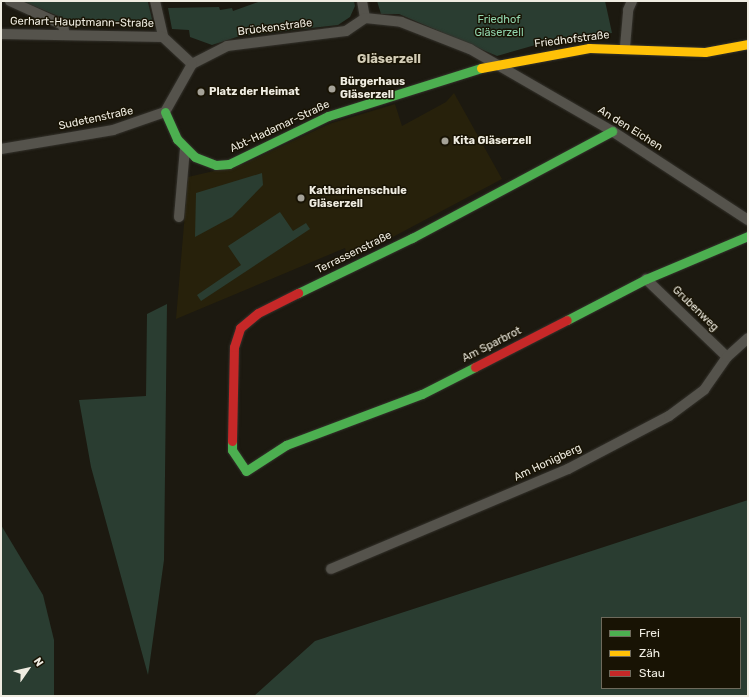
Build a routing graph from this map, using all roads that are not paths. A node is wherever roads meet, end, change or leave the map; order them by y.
1 (10, 1) edge
2 (155, 1) edge
3 (362, 1) edge
4 (632, 1) edge
5 (365, 18) junction
6 (1, 34) edge
7 (65, 35) junction
8 (163, 37) junction
9 (748, 44) edge
10 (625, 47) junction
11 (192, 64) junction
12 (497, 64) junction
13 (165, 112) junction
14 (612, 131) junction
15 (1, 149) edge
16 (185, 149) junction
17 (179, 217) dead end
18 (748, 220) edge
19 (748, 236) edge
20 (646, 279) junction
21 (748, 338) edge
22 (727, 356) junction
23 (246, 471) joint
24 (331, 569) dead end

1 - 7 street
2 - 8 street
3 - 5 street
4 - 10 street, Friedhofstraße
5 - 11 street, Brückenstraße
5 - 12 street
6 - 7 street, Gerhart-Hauptmann-Straße
7 - 8 street, Gerhart-Hauptmann-Straße
8 - 11 street
9 - 10 street
10 - 12 street, Friedhofstraße
11 - 13 street
12 - 14 street, An den Eichen
12 - 16 street, Abt-Hadamar-Straße
13 - 15 street, Sudetenstraße
13 - 16 street, Abt-Hadamar-Straße
14 - 18 street, An den Eichen
14 - 23 street, Terrassenstraße
16 - 17 street
19 - 20 street, Am Sparbrot
20 - 22 street, Grubenweg
20 - 23 street, Am Sparbrot
21 - 22 street, Am Honigberg
22 - 24 street, Am Honigberg

